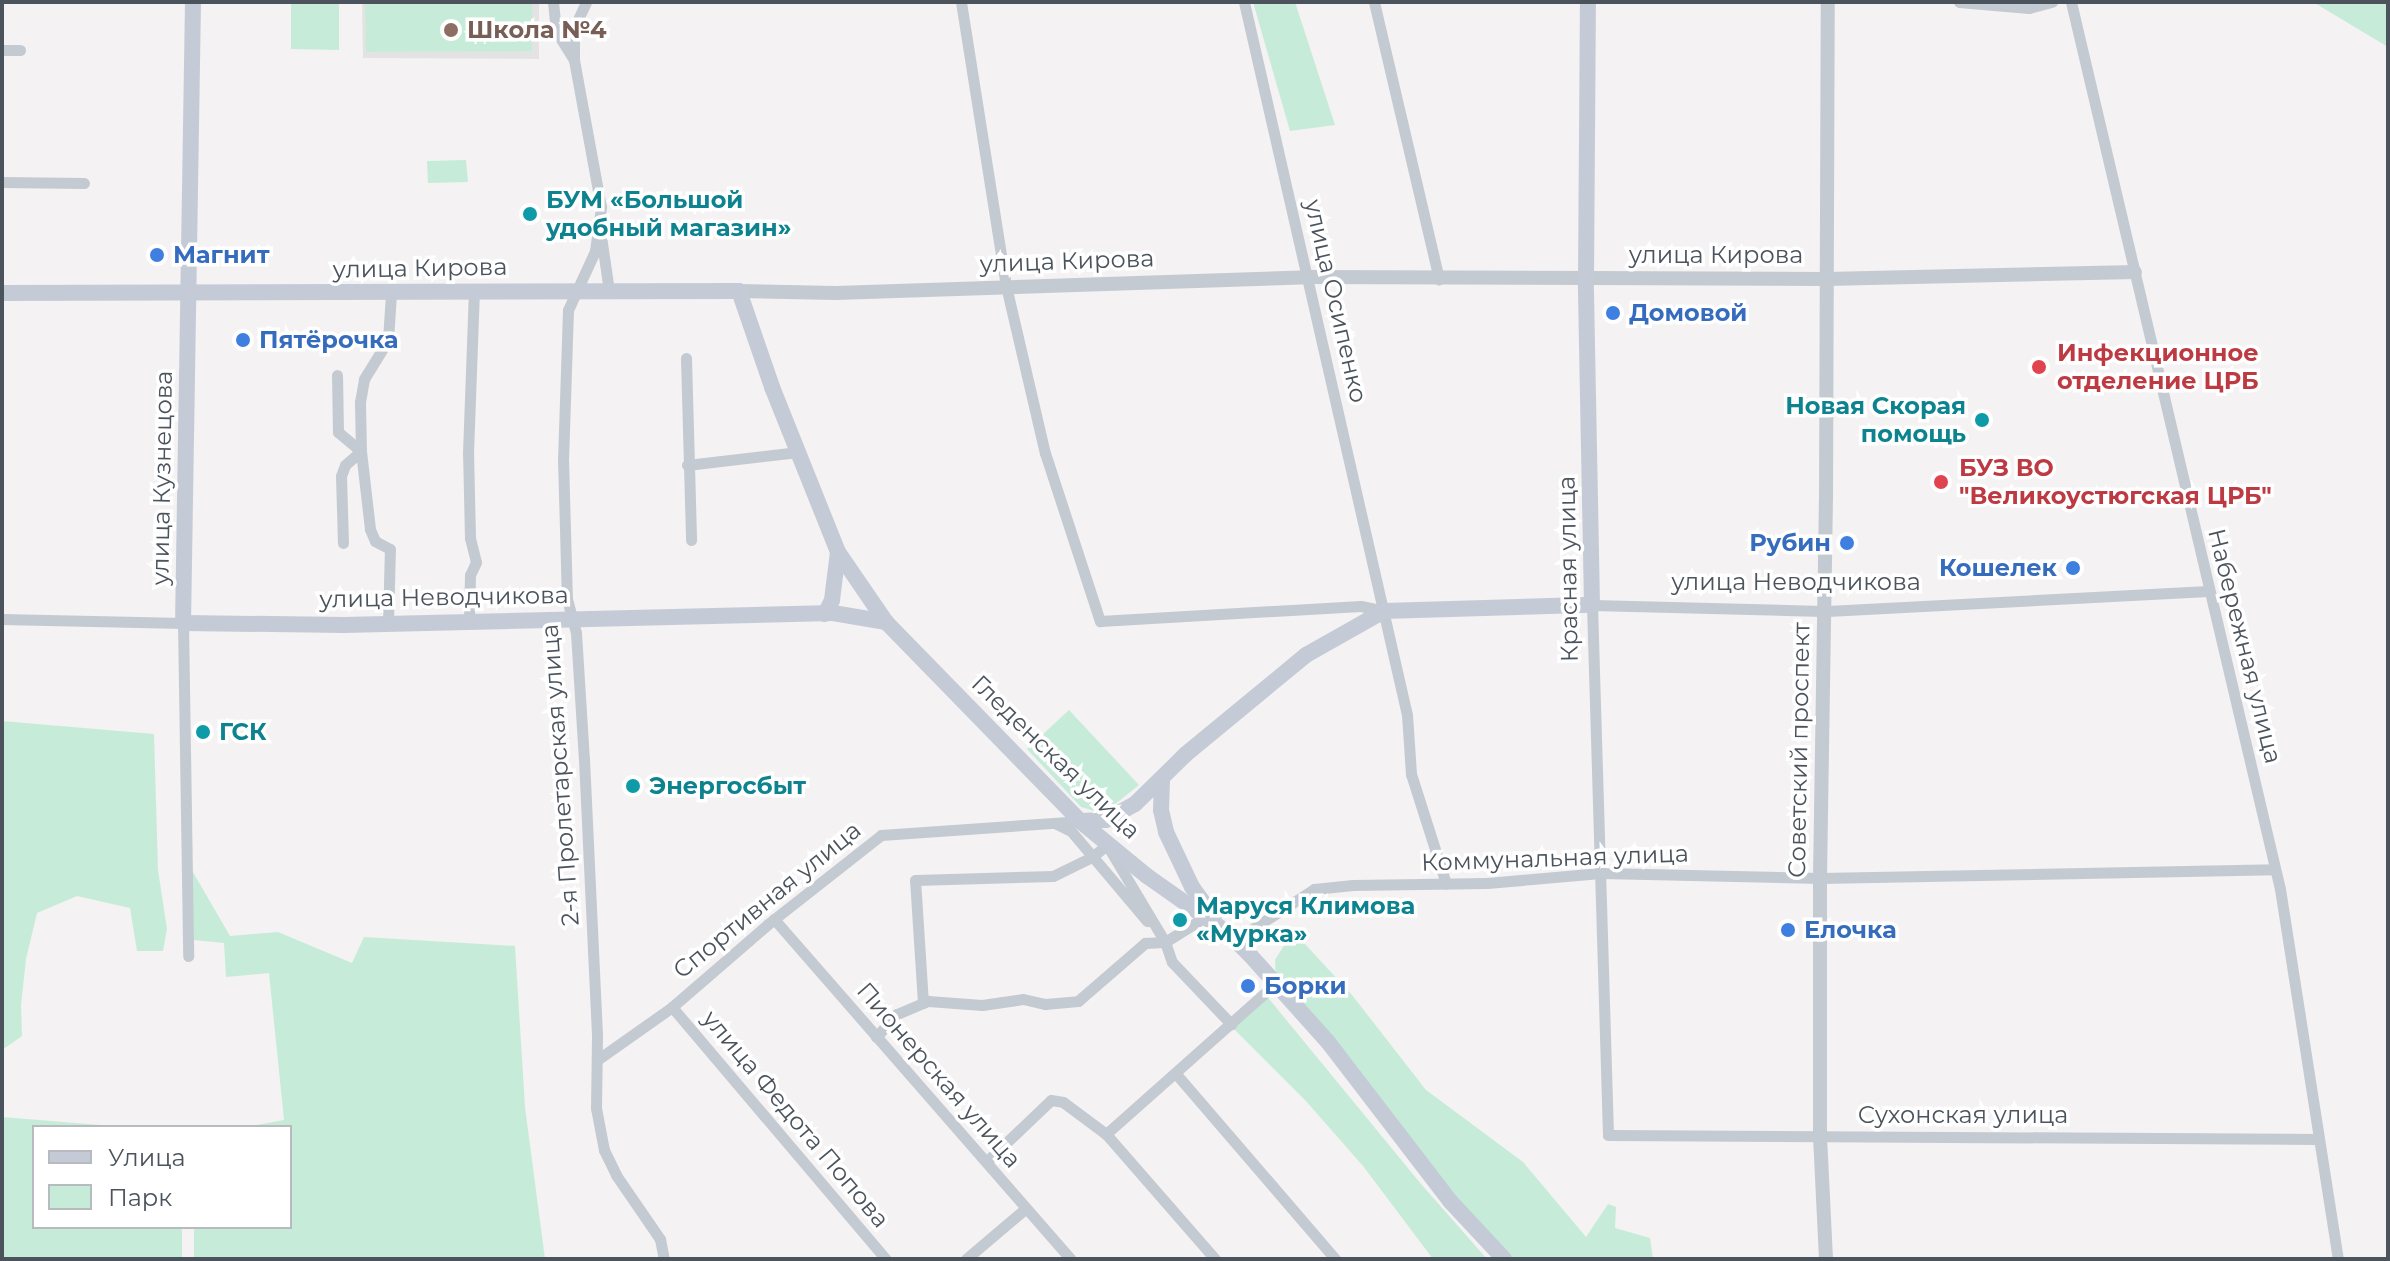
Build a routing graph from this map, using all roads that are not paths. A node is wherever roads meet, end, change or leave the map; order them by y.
1 (193, 2) edge
2 (553, 2) edge
3 (586, 2) edge
4 (961, 2) edge
5 (1244, 2) edge
6 (1374, 2) edge
7 (1588, 2) edge
8 (1828, 2) edge
9 (1959, 2) edge
10 (2052, 2) edge
11 (2071, 2) edge
12 (2, 50) edge
13 (20, 50) dead end
14 (574, 60) junction
15 (2, 182) edge
16 (84, 183) dead end
17 (600, 230) junction
18 (2135, 272) junction
19 (1309, 277) junction
20 (1586, 279) junction
21 (1826, 279) junction
22 (1439, 280) junction
23 (1006, 286) junction
24 (474, 291) junction
25 (578, 291) junction
26 (609, 291) junction
27 (739, 291) junction
28 (2, 293) edge
29 (391, 293) junction
30 (190, 295) junction
31 (686, 358) dead end
32 (337, 375) dead end
33 (361, 451) junction
34 (798, 452) junction
35 (687, 465) junction
36 (691, 540) dead end
37 (343, 543) dead end
38 (838, 552) junction
39 (2208, 591) junction
40 (1592, 605) junction
41 (1384, 611) junction
42 (1823, 611) junction
43 (825, 614) junction
44 (2, 619) edge
45 (574, 619) junction
46 (469, 622) junction
47 (886, 622) junction
48 (183, 623) junction
49 (388, 623) junction
50 (1162, 781) junction
51 (1080, 821) junction
52 (1053, 822) junction
53 (1107, 845) junction
54 (1092, 857) junction
55 (2275, 869) junction
56 (1601, 873) junction
57 (1820, 878) junction
58 (1446, 884) junction
59 (1205, 917) junction
60 (774, 919) junction
61 (1232, 937) junction
62 (1165, 942) junction
63 (188, 956) dead end
64 (1276, 983) junction
65 (923, 1003) junction
66 (672, 1007) junction
67 (1231, 1024) junction
68 (876, 1037) junction
69 (597, 1060) junction
70 (1177, 1075) junction
71 (1106, 1134) junction
72 (1608, 1135) joint
73 (1820, 1137) junction
74 (2318, 1139) junction
75 (987, 1161) junction
76 (1025, 1209) junction
77 (664, 1259) edge
78 (886, 1259) edge
79 (966, 1259) edge
80 (1071, 1259) edge
81 (1215, 1259) edge
82 (1335, 1259) edge
83 (1504, 1259) edge
84 (1826, 1259) edge
85 (2338, 1259) edge

1 - 30 main road, улица Кузнецова
2 - 14 street, 2-я Пролетарская улица
3 - 14 street
4 - 23 street
5 - 19 street, улица Осипенко
6 - 22 street
7 - 20 main road, Красная улица
8 - 21 street, Советский проспект
9 - 10 street
11 - 18 street, Набережная улица
12 - 13 street
14 - 17 street, 2-я Пролетарская улица
15 - 16 street
17 - 25 street, 2-я Пролетарская улица
17 - 26 street, 2-я Пролетарская улица
18 - 21 street, улица Кирова
18 - 39 street, Набережная улица
19 - 22 street, улица Кирова
19 - 23 street, улица Кирова
19 - 41 street, улица Осипенко
20 - 21 street, улица Кирова
20 - 22 street, улица Кирова
20 - 40 main road, Красная улица
21 - 42 street, Советский проспект
23 - 27 street, улица Кирова
23 - 41 street, улица Неводчикова
24 - 25 main road, улица Кирова
24 - 29 main road, улица Кирова
24 - 46 street
25 - 26 main road, улица Кирова
25 - 45 street, 2-я Пролетарская улица
26 - 27 main road, улица Кирова
27 - 34 main road, Гледенская улица
28 - 30 main road, улица Кирова
29 - 30 main road, улица Кирова
29 - 33 street
30 - 48 main road, улица Кузнецова
31 - 35 street
32 - 33 street
33 - 37 street
33 - 49 street
34 - 35 street
34 - 38 main road, Гледенская улица
35 - 36 street
38 - 43 main road
38 - 47 main road, Гледенская улица
39 - 42 street, улица Неводчикова
39 - 55 street, Набережная улица
40 - 41 main road, улица Неводчикова
40 - 42 street, улица Неводчикова
40 - 56 street, Красная улица
41 - 50 main road, улица Неводчикова
41 - 58 street, улица Осипенко
42 - 57 street, Советский проспект
43 - 45 main road, улица Неводчикова
43 - 47 main road, улица Неводчикова
44 - 48 street, улица Неводчикова
45 - 46 main road, улица Неводчикова
45 - 69 street, 2-я Пролетарская улица
46 - 49 main road, улица Неводчикова
47 - 51 main road, Гледенская улица
48 - 49 main road, улица Неводчикова
48 - 63 street, улица Кузнецова
50 - 51 main road, улица Неводчикова
50 - 61 main road
51 - 52 street, Спортивная улица
51 - 53 main road, Гледенская улица
52 - 54 street
52 - 60 street, Спортивная улица
53 - 54 street
53 - 59 main road, Гледенская улица
53 - 62 street
54 - 62 street
54 - 65 street
55 - 57 street, Коммунальная улица
55 - 74 street, Набережная улица
56 - 57 street, Коммунальная улица
56 - 58 street, Коммунальная улица
56 - 72 street, Красная улица
57 - 73 street, Советский проспект
58 - 61 street, Коммунальная улица
59 - 61 main road, Гледенская улица
59 - 62 street
60 - 66 street, Спортивная улица
60 - 68 street, Пионерская улица
61 - 64 main road, Гледенская улица
62 - 65 street
62 - 67 street
64 - 67 street
64 - 83 main road, Гледенская улица
65 - 68 street
66 - 69 street, Спортивная улица
66 - 78 street, улица Федота Попова
67 - 70 street
68 - 75 street, Пионерская улица
69 - 77 street, 2-я Пролетарская улица
70 - 71 street
70 - 82 street
71 - 75 street
71 - 81 street
72 - 73 street, Сухонская улица
73 - 74 street, Сухонская улица
73 - 84 street, Советский проспект
74 - 85 street, Набережная улица
75 - 76 street, Пионерская улица
76 - 79 street
76 - 80 street, Пионерская улица

